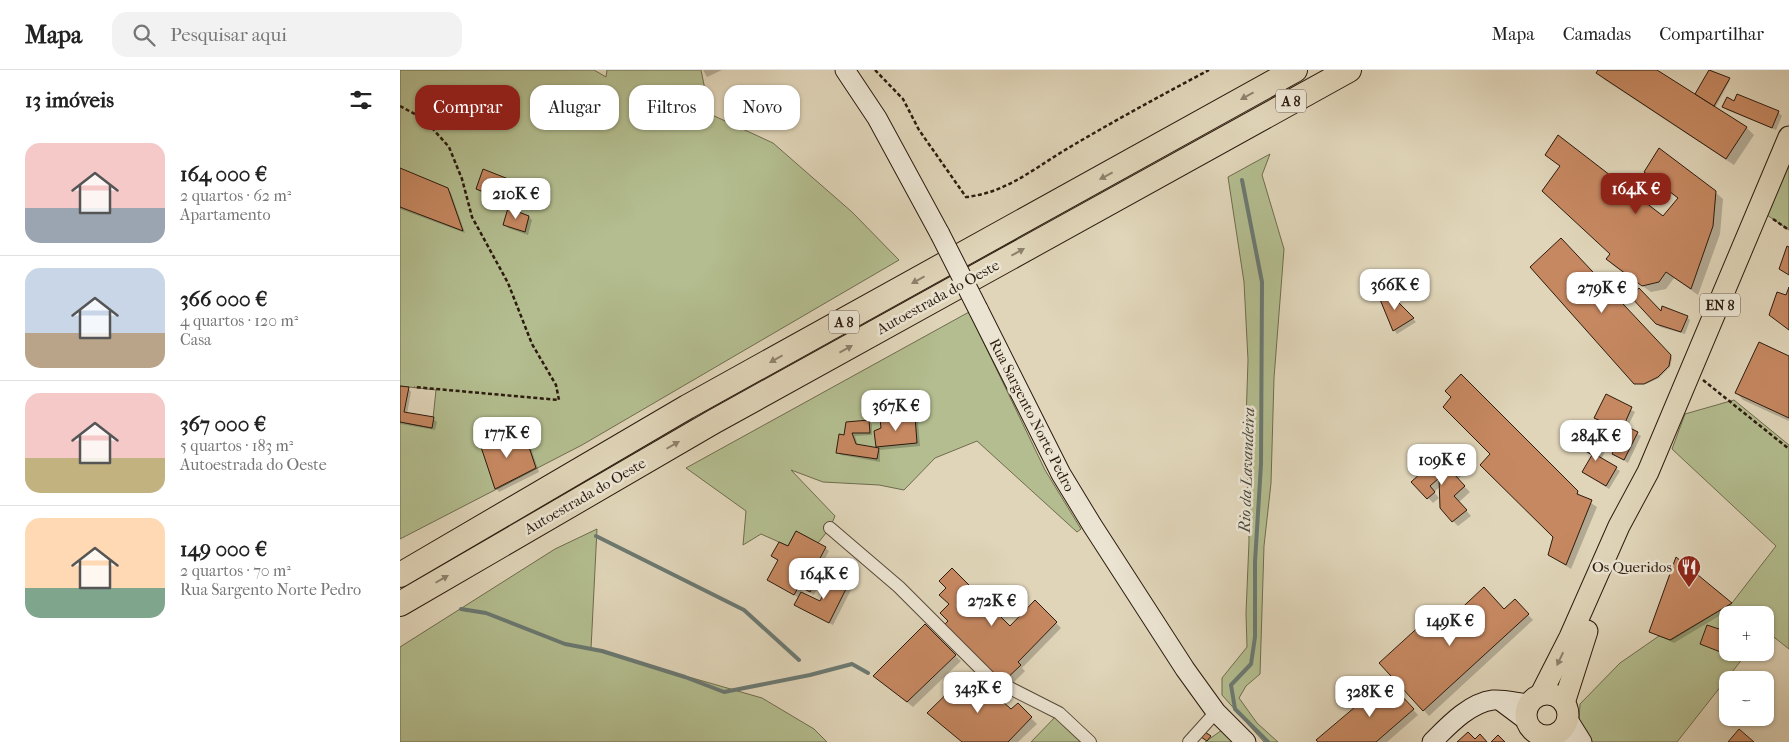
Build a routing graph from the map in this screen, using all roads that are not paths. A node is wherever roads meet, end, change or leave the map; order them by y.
1 (845, 70) edge
2 (1295, 70) edge
3 (1349, 70) edge
4 (1789, 137) edge
5 (830, 528) dead end
6 (400, 575) edge
7 (400, 604) edge
8 (1216, 712) junction
9 (1543, 722) edge
10 (1090, 742) edge
11 (1189, 742) edge
12 (1246, 742) edge
13 (1432, 742) edge
14 (1582, 742) edge

1 - 8 street, Rua Sargento Norte Pedro, bridge
2 -> 6 highway, Autoestrada do Oeste / A 8
7 -> 3 highway, Autoestrada do Oeste / A 8
4 - 9 main road, EN 8
5 - 10 street
8 - 11 street
8 - 12 street, Rua Sargento Norte Pedro
9 - 13 street
9 - 14 street

